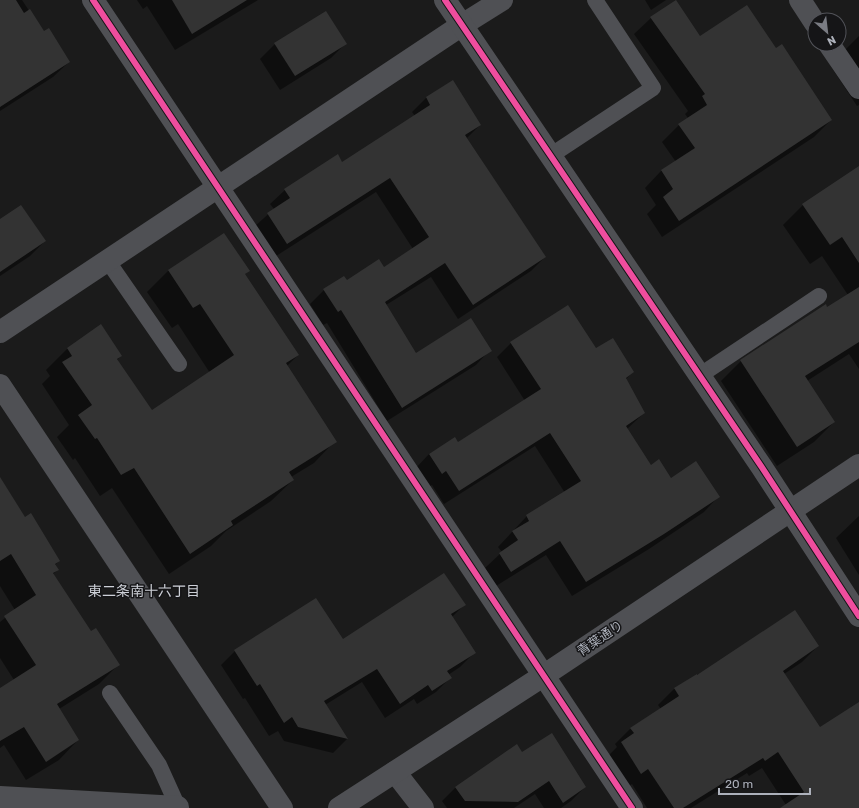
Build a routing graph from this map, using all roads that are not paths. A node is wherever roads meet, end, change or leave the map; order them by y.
1 (93, 0) edge
2 (445, 0) edge
3 (502, 0) edge
4 (595, 0) edge
5 (800, 0) edge
6 (808, 12) edge
7 (462, 25) junction
8 (834, 52) edge
9 (859, 88) edge
10 (550, 156) junction
11 (218, 187) junction
12 (107, 260) junction
13 (819, 296) dead end
14 (0, 332) edge
15 (179, 364) dead end
16 (700, 376) junction
17 (0, 385) edge
18 (859, 465) edge
19 (790, 511) junction
20 (859, 616) edge
21 (543, 676) junction
22 (110, 693) dead end
23 (395, 772) junction
24 (0, 796) edge
25 (178, 807) edge
26 (282, 808) edge
27 (339, 808) edge
28 (423, 808) edge
29 (632, 808) edge

1 - 11 street
2 - 7 street
3 - 7 street
4 - 10 lane
5 - 6 street
7 - 10 street
7 - 11 street
8 - 9 street
10 - 16 street
11 - 12 street
11 - 21 street
12 - 14 street
12 - 15 lane
13 - 16 lane
16 - 19 street
17 - 26 street
18 - 19 street, 青葉通り
19 - 20 street
19 - 21 street, 青葉通り
21 - 23 street, 青葉通り
21 - 29 street
22 - 25 lane
23 - 27 street, 青葉通り
23 - 28 street
24 - 25 street

